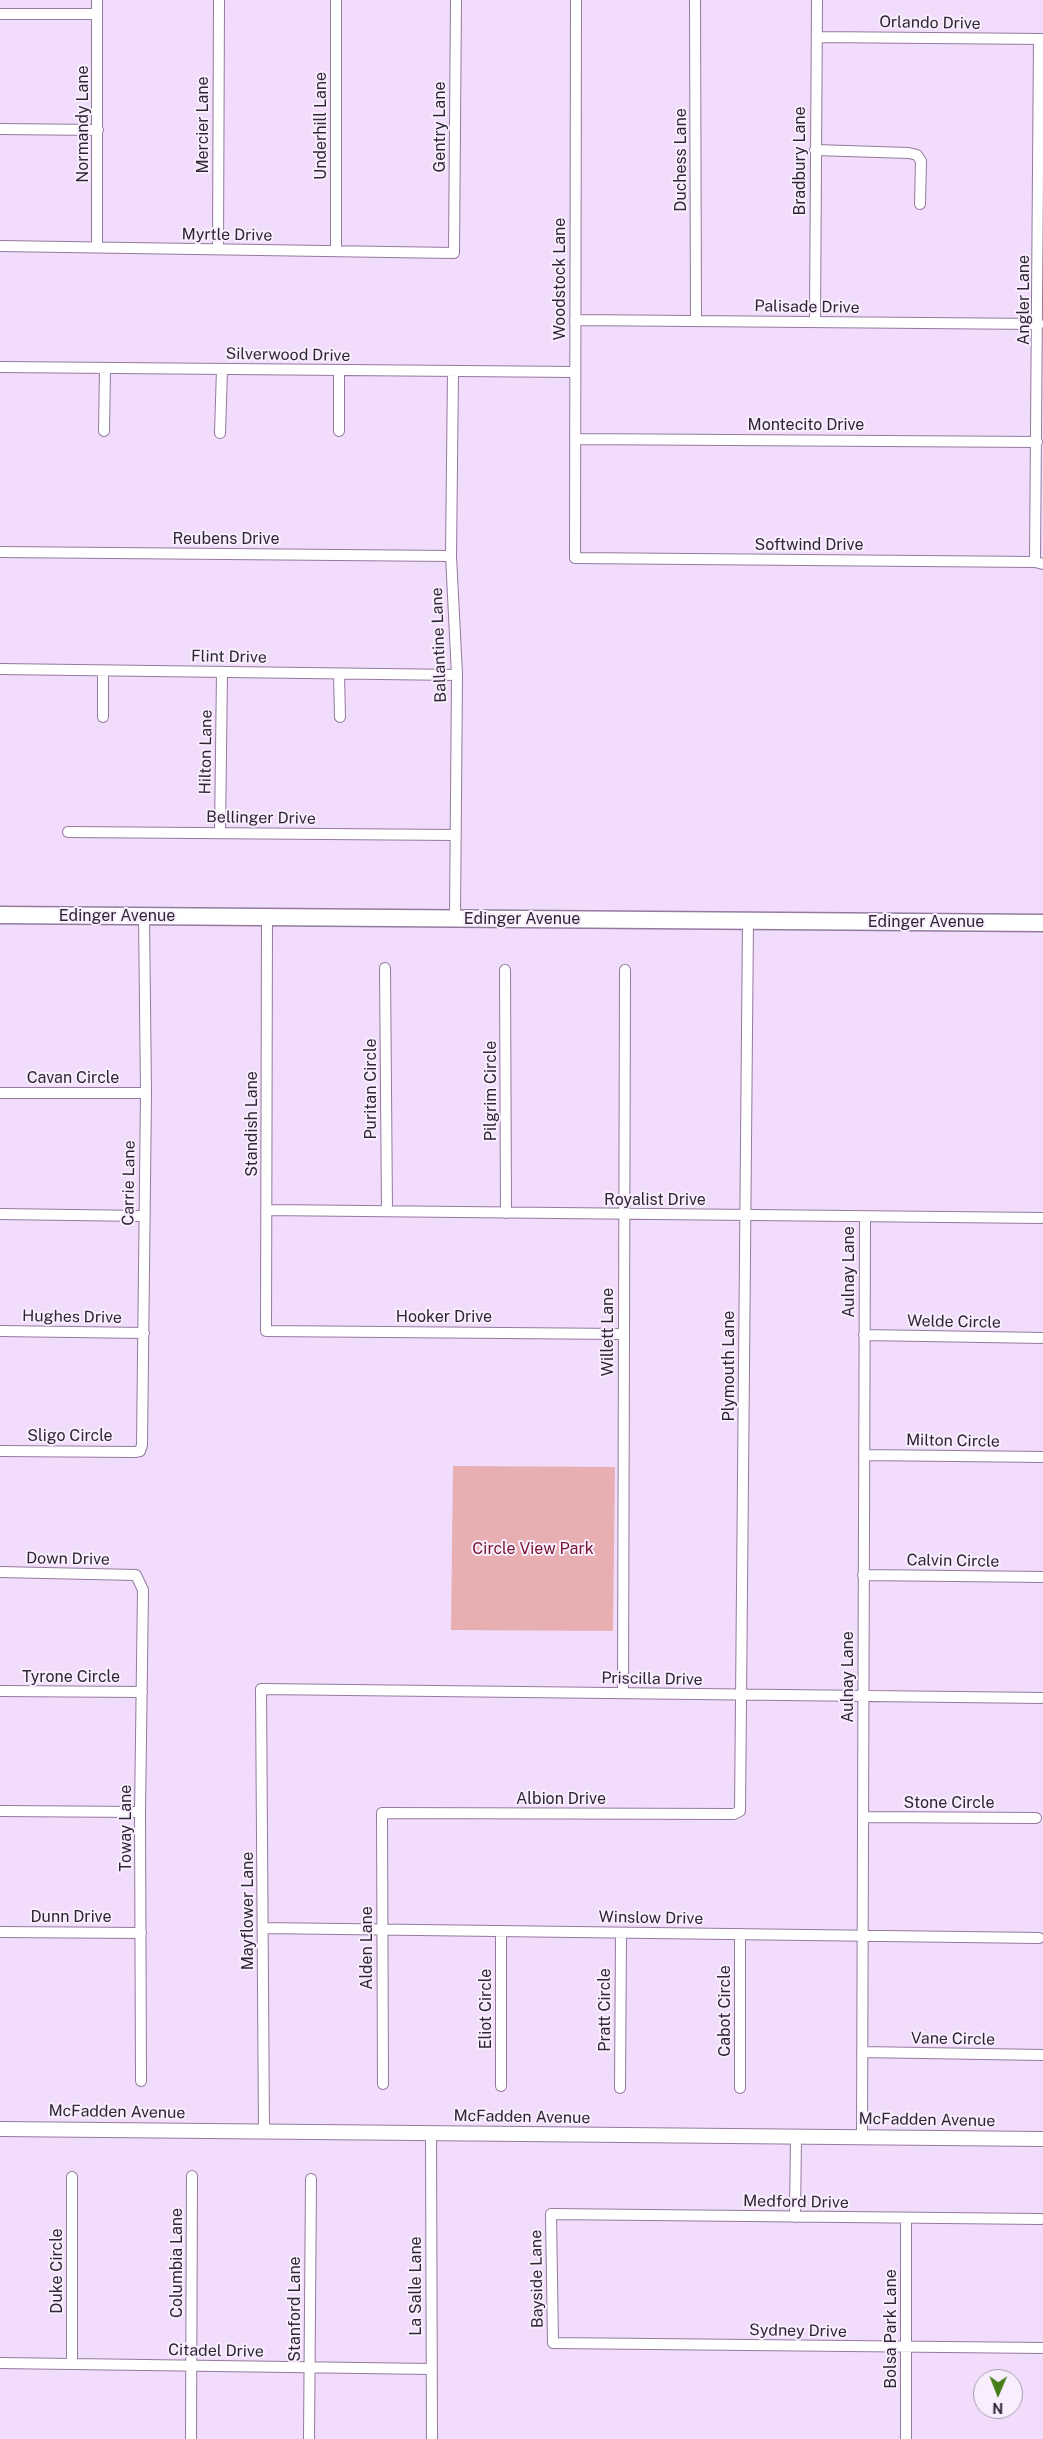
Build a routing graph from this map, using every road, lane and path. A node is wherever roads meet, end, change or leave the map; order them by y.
1 (97, 0) edge
2 (219, 0) edge
3 (336, 0) edge
4 (456, 0) edge
5 (576, 0) edge
6 (696, 0) edge
7 (817, 0) edge
8 (0, 14) edge
9 (97, 14) junction
10 (817, 36) junction
11 (1041, 39) edge
12 (0, 129) edge
13 (98, 130) junction
14 (815, 150) junction
15 (920, 204) dead end
16 (0, 246) edge
17 (97, 248) junction
18 (218, 249) junction
19 (336, 252) junction
20 (454, 253) joint
21 (575, 320) junction
22 (696, 320) junction
23 (816, 322) junction
24 (1039, 324) junction
25 (0, 367) edge
26 (105, 368) junction
27 (222, 369) junction
28 (338, 370) junction
29 (453, 371) junction
30 (575, 372) junction
31 (339, 431) dead end
32 (104, 432) dead end
33 (220, 432) dead end
34 (575, 439) junction
35 (1037, 442) junction
36 (0, 552) edge
37 (451, 556) junction
38 (575, 558) joint
39 (1039, 563) edge
40 (0, 669) edge
41 (103, 671) junction
42 (222, 672) junction
43 (340, 674) junction
44 (457, 675) junction
45 (103, 716) dead end
46 (340, 717) dead end
47 (68, 832) dead end
48 (220, 832) junction
49 (454, 835) junction
50 (0, 915) edge
51 (144, 916) junction
52 (267, 917) junction
53 (455, 918) junction
54 (748, 920) junction
55 (1014, 922) junction
56 (1043, 923) edge
57 (1043, 935) edge
58 (385, 968) dead end
59 (505, 970) dead end
60 (626, 970) dead end
61 (0, 1093) edge
62 (146, 1093) junction
63 (266, 1210) junction
64 (387, 1211) junction
65 (506, 1213) junction
66 (0, 1214) edge
67 (624, 1215) junction
68 (143, 1216) junction
69 (745, 1216) junction
70 (864, 1218) junction
71 (1043, 1218) edge
72 (0, 1331) edge
73 (266, 1331) joint
74 (144, 1333) junction
75 (623, 1334) junction
76 (864, 1335) junction
77 (1043, 1338) edge
78 (0, 1451) edge
79 (140, 1451) joint
80 (864, 1455) junction
81 (1043, 1457) edge
82 (0, 1572) edge
83 (136, 1575) joint
84 (863, 1575) junction
85 (1043, 1577) edge
86 (261, 1689) joint
87 (0, 1691) edge
88 (142, 1692) junction
89 (623, 1693) junction
90 (741, 1694) junction
91 (863, 1696) junction
92 (1043, 1698) edge
93 (0, 1811) edge
94 (740, 1811) joint
95 (140, 1812) junction
96 (382, 1813) joint
97 (863, 1817) junction
98 (1036, 1818) dead end
99 (263, 1928) junction
100 (382, 1930) junction
101 (501, 1931) junction
102 (0, 1932) edge
103 (141, 1933) junction
104 (621, 1933) junction
105 (740, 1934) junction
106 (862, 1936) junction
107 (1039, 1938) dead end
108 (862, 2052) junction
109 (1043, 2055) edge
110 (142, 2081) dead end
111 (383, 2084) dead end
112 (501, 2086) dead end
113 (620, 2088) dead end
114 (740, 2088) dead end
115 (0, 2129) edge
116 (264, 2132) junction
117 (431, 2133) junction
118 (796, 2136) junction
119 (862, 2137) junction
120 (1043, 2139) edge
121 (192, 2176) dead end
122 (72, 2177) dead end
123 (311, 2179) dead end
124 (551, 2214) joint
125 (795, 2217) junction
126 (906, 2218) junction
127 (1041, 2218) dead end
128 (554, 2343) joint
129 (906, 2347) junction
130 (1043, 2348) edge
131 (0, 2363) edge
132 (72, 2364) junction
133 (192, 2366) junction
134 (309, 2367) junction
135 (432, 2369) junction
136 (191, 2439) edge
137 (309, 2439) edge
138 (432, 2439) edge
139 (906, 2439) edge

1 - 9 street, Normandy Lane
2 - 18 street, Mercier Lane
3 - 19 street, Underhill Lane
4 - 20 street, Gentry Lane
5 - 21 street, Woodstock Lane
6 - 22 street, Duchess Lane
7 - 10 street, Bradbury Lane
8 - 9 street
9 - 13 street, Normandy Lane
10 - 11 street, Orlando Drive
10 - 14 street, Bradbury Lane
11 - 24 street, Angler Lane
12 - 13 street
13 - 17 street, Normandy Lane
14 - 15 street
14 - 23 street, Bradbury Lane
16 - 17 street, Myrtle Drive
17 - 18 street, Myrtle Drive
18 - 19 street, Myrtle Drive
19 - 20 street, Myrtle Drive
21 - 22 street, Palisade Drive
21 - 30 street, Woodstock Lane
22 - 23 street, Palisade Drive
23 - 24 street, Palisade Drive
24 - 35 street, Angler Lane
25 - 26 street, Silverwood Drive
26 - 27 street, Silverwood Drive
26 - 32 street
27 - 28 street, Silverwood Drive
27 - 33 street
28 - 29 street, Silverwood Drive
28 - 31 street
29 - 30 street, Silverwood Drive
29 - 37 street, Ballantine Lane
30 - 34 street, Woodstock Lane
34 - 35 street, Montecito Drive
34 - 38 street, Woodstock Lane
35 - 39 street, Angler Lane
36 - 37 street, Reubens Drive
37 - 44 street, Ballantine Lane
38 - 39 street, Softwind Drive
40 - 41 street, Flint Drive
41 - 42 street, Flint Drive
41 - 45 street
42 - 43 street, Flint Drive
42 - 48 street, Hilton Lane
43 - 44 street, Flint Drive
43 - 46 street
44 - 49 street, Ballantine Lane
47 - 48 street, Bellinger Drive
48 - 49 street, Bellinger Drive
49 - 53 street, Ballantine Lane
50 - 51 main road, Edinger Avenue
51 - 52 main road, Edinger Avenue
51 - 62 street, Carrie Lane
52 - 53 main road, Edinger Avenue
52 - 63 street, Standish Lane
53 - 54 main road, Edinger Avenue
54 - 55 main road, Edinger Avenue
54 - 69 street, Plymouth Lane
55 - 56 main road, Edinger Avenue
55 - 57 main road
58 - 64 street, Puritan Circle
59 - 65 street, Pilgrim Circle
60 - 67 street, Willett Lane
61 - 62 street, Cavan Circle
62 - 68 street, Carrie Lane
63 - 64 street, Royalist Drive
63 - 73 street, Standish Lane
64 - 65 street, Royalist Drive
65 - 67 street, Royalist Drive
66 - 68 street
67 - 69 street, Royalist Drive
67 - 75 street, Willett Lane
68 - 74 street, Carrie Lane
69 - 70 street, Royalist Drive
69 - 90 street, Plymouth Lane
70 - 71 street, Royalist Drive
70 - 76 street, Aulnay Lane
72 - 74 street, Hughes Drive
73 - 75 street, Hooker Drive
74 - 79 street, Carrie Lane
75 - 89 street, Willett Lane
76 - 77 street, Welde Circle
76 - 80 street, Aulnay Lane
78 - 79 street, Sligo Circle
80 - 81 street, Milton Circle
80 - 84 street, Aulnay Lane
82 - 83 street, Down Drive
83 - 88 street, Toway Lane
84 - 85 street, Calvin Circle
84 - 91 street, Aulnay Lane
86 - 89 street, Priscilla Drive
86 - 99 street, Mayflower Lane
87 - 88 street, Tyrone Circle
88 - 95 street, Toway Lane
89 - 90 street, Priscilla Drive
90 - 91 street, Priscilla Drive
90 - 94 street, Plymouth Lane
91 - 92 street, Priscilla Drive
91 - 97 street, Aulnay Lane
93 - 95 street
94 - 96 street, Albion Drive
95 - 103 street, Toway Lane
96 - 100 street, Alden Lane
97 - 98 street, Stone Circle
97 - 106 street, Aulnay Lane
99 - 100 street, Winslow Drive
99 - 116 street, Mayflower Lane
100 - 101 street, Winslow Drive
100 - 111 street, Alden Lane
101 - 104 street, Winslow Drive
101 - 112 street, Eliot Circle
102 - 103 street, Dunn Drive
103 - 110 street, Toway Lane
104 - 105 street, Winslow Drive
104 - 113 street, Pratt Circle
105 - 106 street, Winslow Drive
105 - 114 street, Cabot Circle
106 - 107 street, Winslow Drive
106 - 108 street, Aulnay Lane
108 - 109 street, Vane Circle
108 - 119 street, Aulnay Lane
115 - 116 street, McFadden Avenue
116 - 117 street, McFadden Avenue
117 - 118 street, McFadden Avenue
117 - 135 street, La Salle Lane
118 - 119 street, McFadden Avenue
118 - 125 street
119 - 120 street, McFadden Avenue
121 - 133 street, Columbia Lane
122 - 132 street, Duke Circle
123 - 134 street, Stanford Lane
124 - 125 street, Medford Drive
124 - 128 street, Bayside Lane
125 - 126 street, Medford Drive
126 - 127 street, Medford Drive
126 - 129 street, Bolsa Park Lane
128 - 129 street, Sydney Drive
129 - 130 street, Sydney Drive
129 - 139 street, Bolsa Park Lane
131 - 132 street, Citadel Drive
132 - 133 street, Citadel Drive
133 - 134 street, Citadel Drive
133 - 136 street, Columbia Lane
134 - 135 street, Citadel Drive
134 - 137 street, Stanford Lane
135 - 138 street, La Salle Lane

